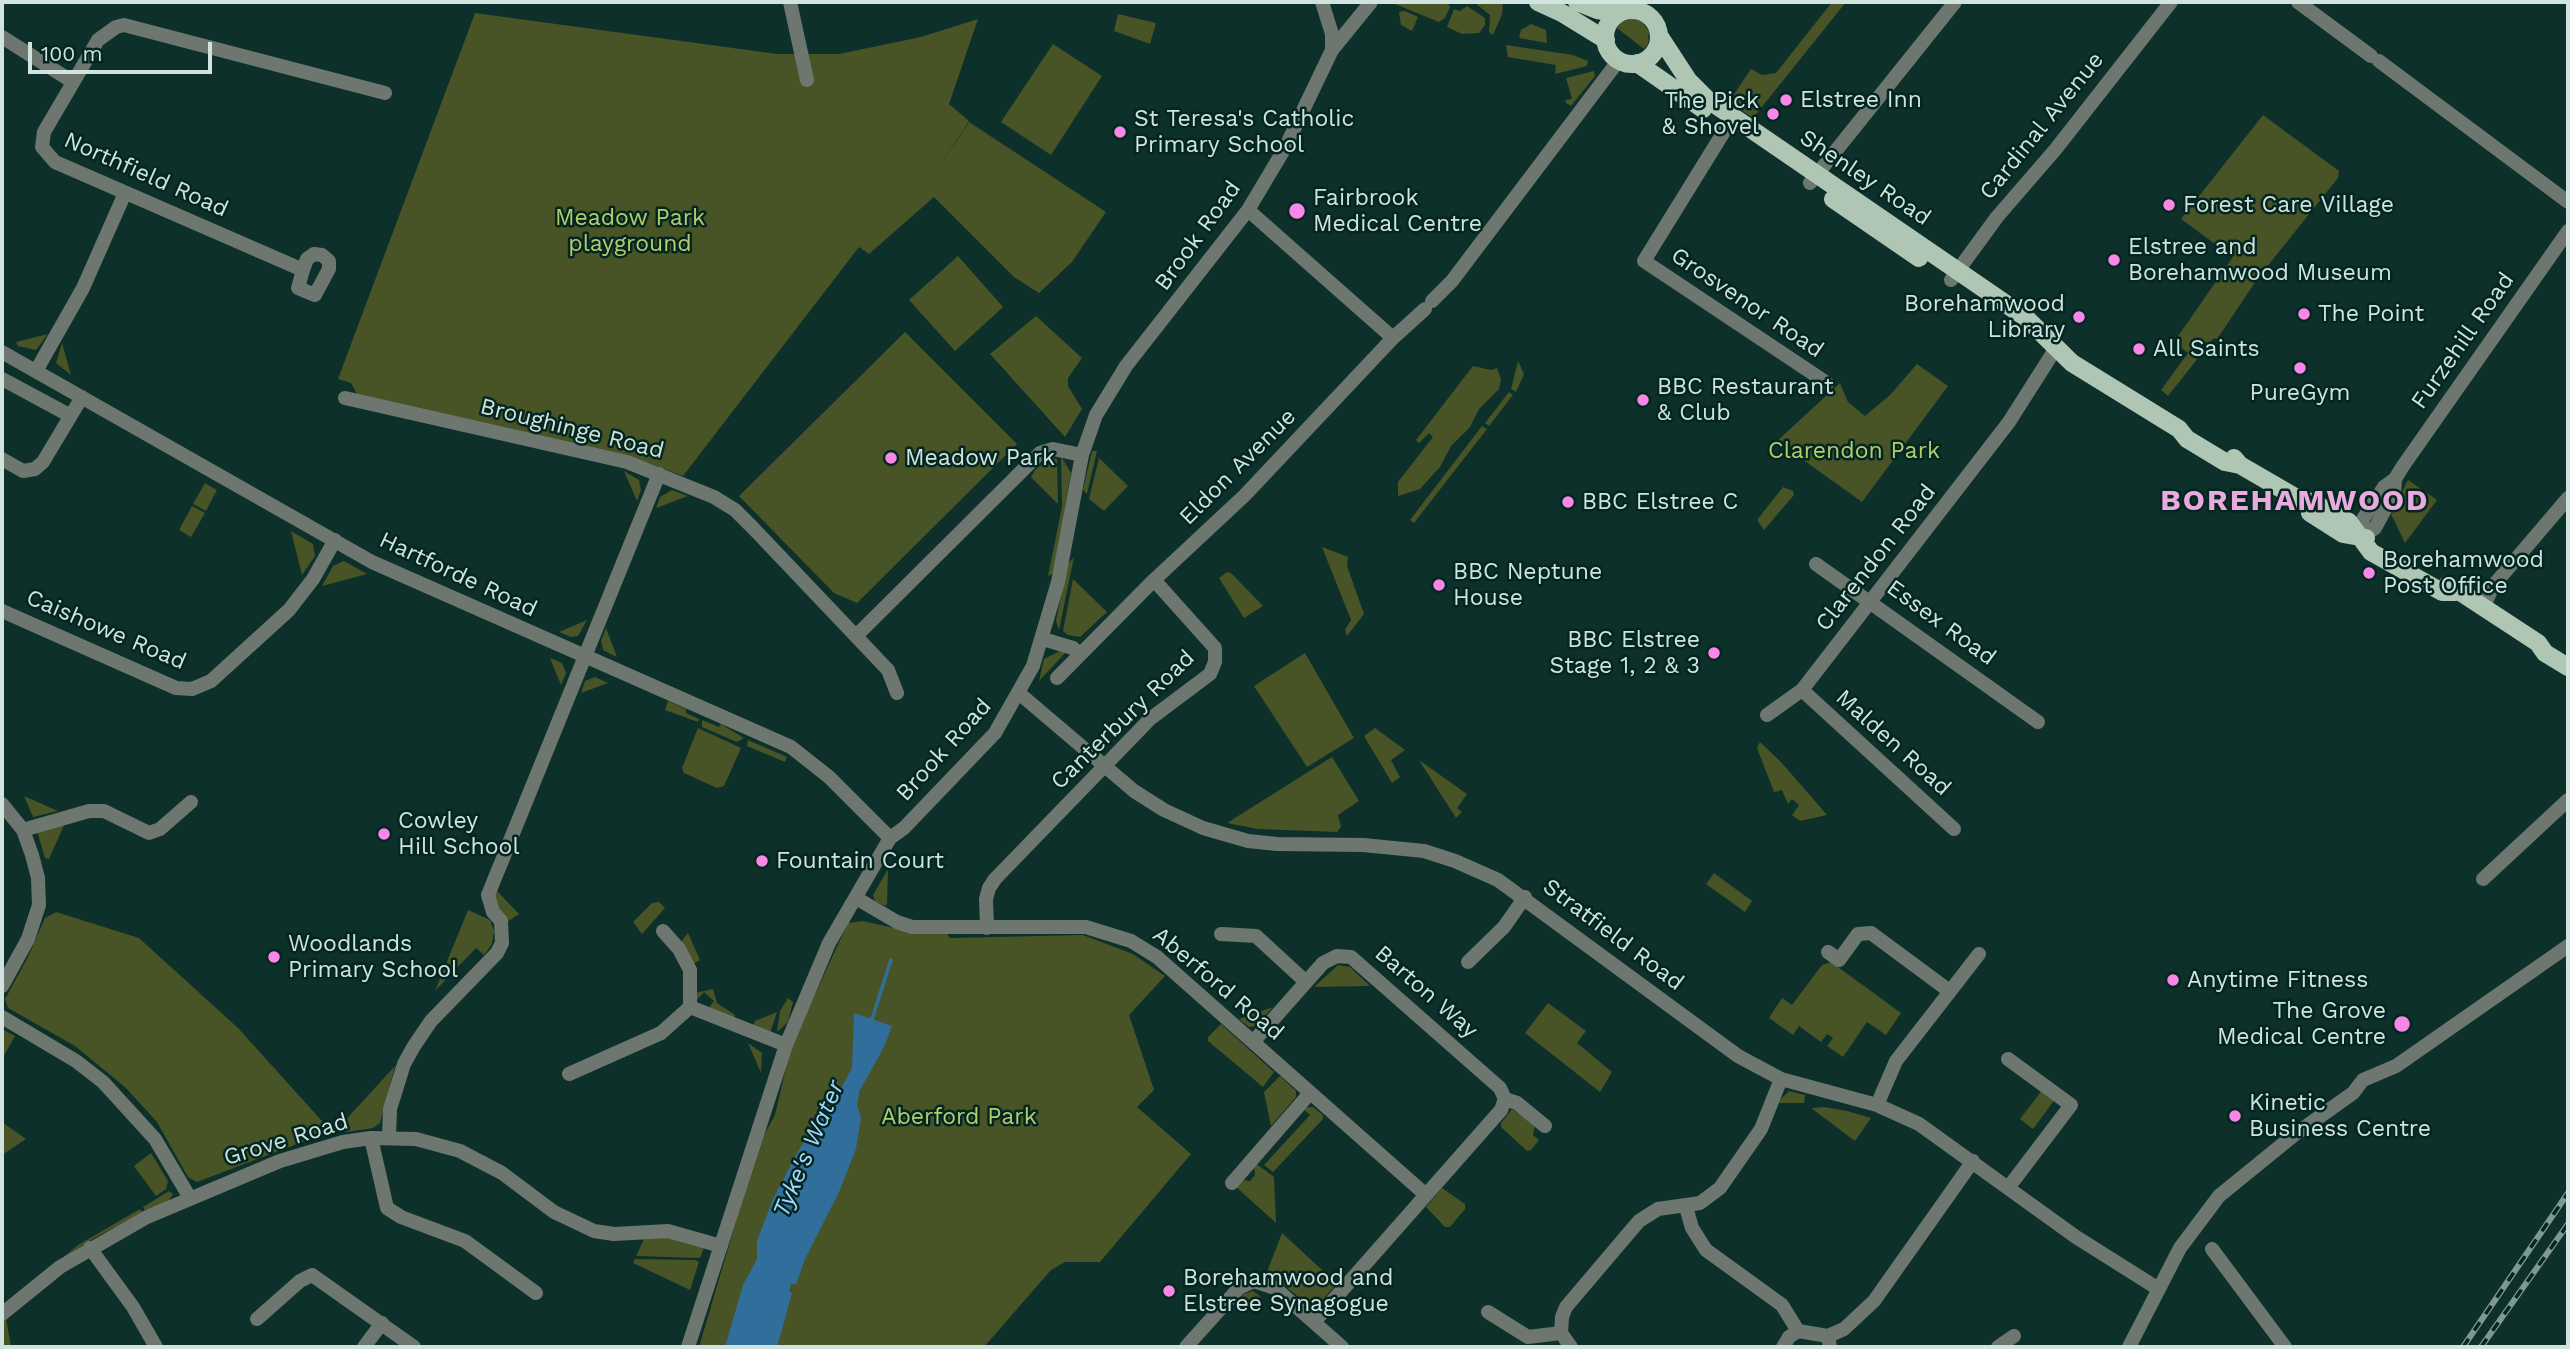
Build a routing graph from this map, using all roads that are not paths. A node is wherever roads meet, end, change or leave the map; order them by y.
1 (790, 2) edge
2 (1322, 2) edge
3 (1371, 2) edge
4 (1538, 2) edge
5 (1577, 2) edge
6 (1955, 2) edge
7 (2171, 2) edge
8 (2298, 2) edge
9 (1618, 13) junction
10 (2, 37) edge
11 (1660, 37) junction
12 (1606, 40) junction
13 (1332, 50) junction
14 (1619, 60) junction
15 (1637, 63) junction
16 (807, 80) dead end
17 (73, 82) junction
18 (385, 93) dead end
19 (1730, 122) junction
20 (1813, 178) junction
21 (125, 193) junction
22 (2568, 202) edge
23 (1248, 211) junction
24 (2568, 231) edge
25 (303, 270) dead end
26 (1954, 275) junction
27 (1393, 338) junction
28 (2056, 348) junction
29 (2, 352) edge
30 (36, 371) junction
31 (2, 379) edge
32 (1827, 383) dead end
33 (82, 397) junction
34 (345, 398) dead end
35 (69, 415) junction
36 (1082, 456) junction
37 (2, 459) edge
38 (659, 474) junction
39 (2568, 498) edge
40 (2361, 537) junction
41 (335, 540) junction
42 (1816, 564) dead end
43 (1154, 580) junction
44 (1871, 601) junction
45 (2484, 606) junction
46 (2, 611) edge
47 (856, 636) junction
48 (1043, 639) junction
49 (2539, 643) junction
50 (1080, 654) junction
51 (2568, 654) edge
52 (583, 657) junction
53 (2568, 667) edge
54 (1057, 678) dead end
55 (1802, 690) junction
56 (897, 693) dead end
57 (1020, 694) junction
58 (1767, 715) dead end
59 (2038, 722) dead end
60 (1103, 766) junction
61 (2568, 800) edge
62 (191, 803) dead end
63 (2, 804) edge
64 (1954, 829) dead end
65 (23, 831) junction
66 (890, 838) junction
67 (2483, 879) dead end
68 (1525, 897) junction
69 (856, 898) junction
70 (987, 928) junction
71 (663, 931) dead end
72 (1221, 934) dead end
73 (2568, 946) edge
74 (1828, 952) dead end
75 (1979, 954) dead end
76 (1468, 962) dead end
77 (1306, 982) junction
78 (2, 986) edge
79 (1948, 990) junction
80 (690, 1007) junction
81 (2, 1017) edge
82 (1253, 1042) junction
83 (786, 1045) junction
84 (2008, 1059) dead end
85 (569, 1074) dead end
86 (1781, 1079) junction
87 (1310, 1093) junction
88 (1504, 1099) junction
89 (1877, 1105) junction
90 (1545, 1126) dead end
91 (389, 1137) junction
92 (371, 1138) junction
93 (1973, 1161) junction
94 (1232, 1182) dead end
95 (2008, 1188) junction
96 (1426, 1195) junction
97 (190, 1198) junction
98 (1686, 1207) junction
99 (721, 1246) junction
100 (90, 1248) junction
101 (2212, 1248) dead end
102 (2157, 1288) junction
103 (536, 1293) dead end
104 (1488, 1312) dead end
105 (2, 1314) edge
106 (257, 1319) dead end
107 (1314, 1322) junction
108 (382, 1323) junction
109 (1798, 1331) junction
110 (1561, 1333) junction
111 (2014, 1336) dead end
112 (1829, 1342) edge
113 (156, 1347) edge
114 (364, 1347) edge
115 (414, 1347) edge
116 (688, 1347) edge
117 (1186, 1347) edge
118 (1342, 1347) edge
119 (1571, 1347) edge
120 (1783, 1347) edge
121 (1998, 1347) edge
122 (2129, 1347) edge
123 (2285, 1347) edge

1 - 16 street
2 - 13 street
3 - 13 street, Brook Road
4 - 12 main road
5 - 9 main road
6 - 20 street
7 - 26 street, Cardinal Avenue
8 - 22 street
9 - 11 main road
9 - 12 main road
10 - 17 street
11 - 15 main road
11 - 19 main road, Shenley Road
12 - 14 main road
13 - 23 street, Brook Road
14 - 15 main road
14 - 27 street, Eldon Avenue
15 - 19 main road, Shenley Road
17 - 18 street, Northfield Road
17 - 21 street, Northfield Road
19 - 20 main road, Shenley Road
19 - 32 street, Grosvenor Road
20 - 26 main road, Shenley Road
21 - 25 street, Northfield Road
21 - 30 street
23 - 27 street
23 - 36 street, Brook Road
24 - 40 street, Furzehill Road
26 - 28 main road, Shenley Road
27 - 43 street, Eldon Avenue
28 - 40 main road, Shenley Road
28 - 44 street, Clarendon Road
29 - 30 street, Hartforde Road
30 - 33 street, Hartforde Road
31 - 35 street
33 - 35 street
33 - 41 street, Hartforde Road
34 - 38 street, Broughinge Road
35 - 37 street
36 - 47 street
36 - 48 street, Brook Road
38 - 47 street, Broughinge Road
38 - 52 street
39 - 45 street
40 - 45 main road, Shenley Road
41 - 46 street, Caishowe Road
41 - 52 street, Hartforde Road
42 - 44 street, Essex Road
43 - 50 street, Eldon Avenue
43 - 60 street, Canterbury Road
44 - 55 street, Clarendon Road
44 - 59 street, Essex Road
45 - 49 main road, Shenley Road
47 - 56 street, Broughinge Road
48 - 50 street
48 - 57 street, Brook Road
49 - 51 main road, Shenley Road
49 - 53 main road, Shenley Road
50 - 54 street, Eldon Avenue
52 - 66 street, Hartforde Road
52 - 91 street
55 - 58 street, Clarendon Road
55 - 64 street, Malden Road
57 - 60 street, Stratfield Road
57 - 66 street, Brook Road
60 - 68 street, Stratfield Road
60 - 70 street, Canterbury Road
61 - 67 street
62 - 65 street
63 - 65 street
65 - 78 street
66 - 69 street, Brook Road
68 - 76 street
68 - 86 street, Stratfield Road
69 - 70 street, Aberford Road
69 - 83 street, Brook Road
70 - 82 street, Aberford Road
71 - 80 street
72 - 77 street
73 - 102 street
74 - 79 street
75 - 79 street
77 - 82 street, Barton Way
77 - 88 street, Barton Way
79 - 89 street
80 - 83 street
80 - 85 street
81 - 97 street
82 - 87 street, Aberford Road
83 - 99 street, Brook Road
84 - 95 street
86 - 89 street, Stratfield Road
86 - 98 street
87 - 94 street
87 - 96 street, Aberford Road
88 - 90 street, Barton Way
88 - 96 street
89 - 93 street, Stratfield Road
91 - 92 street, Grove Road
91 - 99 street, Grove Road
92 - 97 street, Grove Road
92 - 103 street
93 - 95 street, Stratfield Road
93 - 112 street
95 - 102 street, Stratfield Road
96 - 107 street
97 - 100 street, Grove Road
98 - 109 street
98 - 110 street
99 - 116 street, Brook Road
100 - 105 street, Grove Road
100 - 113 street
101 - 123 street
102 - 122 street
104 - 110 street
106 - 108 street
107 - 117 street
107 - 118 street
108 - 114 street
108 - 115 street
109 - 112 street
109 - 120 street
110 - 119 street
111 - 121 street

